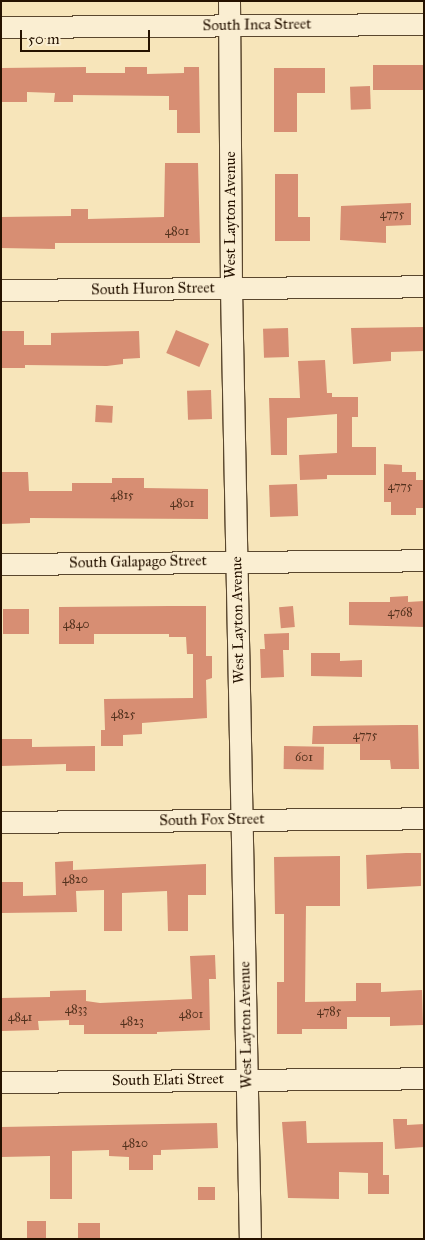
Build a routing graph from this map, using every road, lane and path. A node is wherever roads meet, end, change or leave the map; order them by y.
1 (229, 1) edge
2 (424, 24) edge
3 (230, 26) junction
4 (1, 27) edge
5 (424, 286) edge
6 (231, 288) junction
7 (1, 290) edge
8 (424, 560) edge
9 (237, 562) junction
10 (1, 564) edge
11 (424, 818) edge
12 (242, 820) junction
13 (1, 822) edge
14 (424, 1078) edge
15 (247, 1079) junction
16 (1, 1082) edge
17 (250, 1239) edge

1 - 3 street, West Layton Avenue
2 - 3 street, South Inca Street
3 - 4 street, South Inca Street
3 - 6 street, West Layton Avenue
5 - 6 street, South Huron Street
6 - 7 street, South Huron Street
6 - 9 street, West Layton Avenue
8 - 9 street, South Galapago Street
9 - 10 street, South Galapago Street
9 - 12 street, West Layton Avenue
11 - 12 street, South Fox Street
12 - 13 street, South Fox Street
12 - 15 street, West Layton Avenue
14 - 15 street, South Elati Street
15 - 16 street, South Elati Street
15 - 17 street, West Layton Avenue

